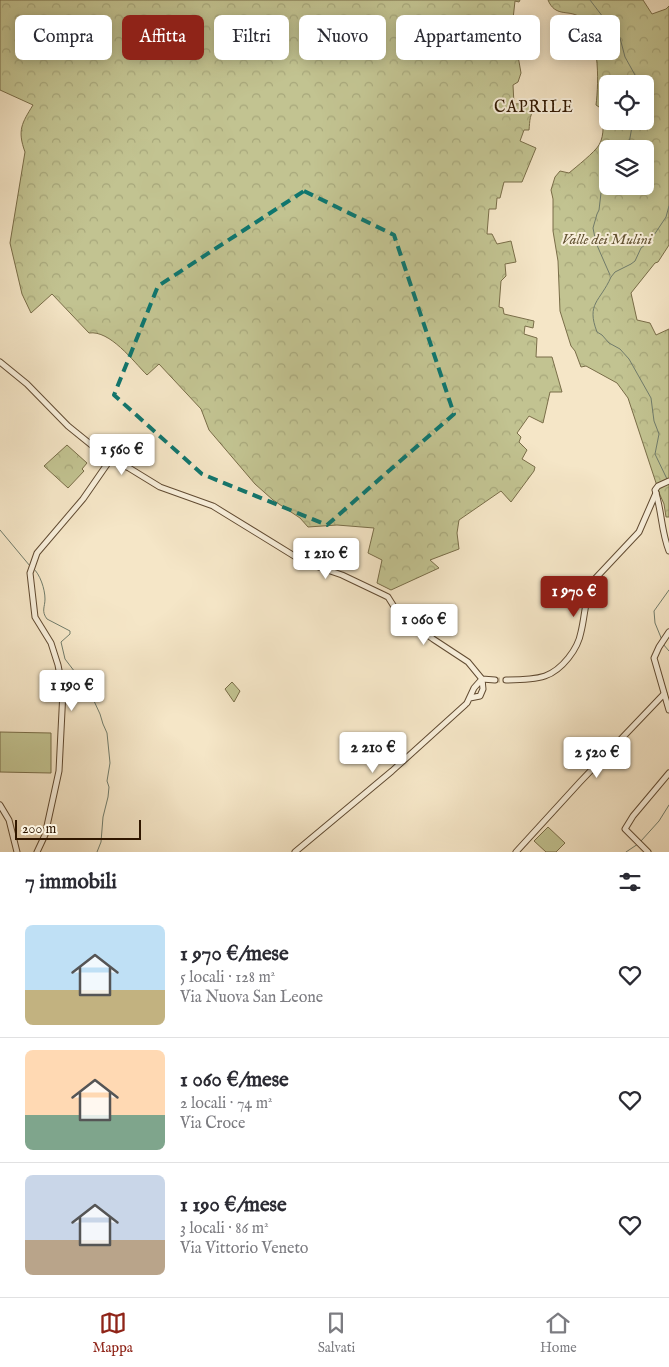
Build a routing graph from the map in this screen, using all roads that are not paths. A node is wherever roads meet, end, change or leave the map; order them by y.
1 (0, 362) edge
2 (110, 460) junction
3 (669, 481) edge
4 (656, 494) junction
5 (650, 509) junction
6 (660, 509) junction
7 (669, 551) edge
8 (669, 632) edge
9 (482, 679) junction
10 (495, 680) tunnel mouth
11 (506, 680) tunnel mouth
12 (664, 694) junction
13 (466, 704) junction
14 (669, 710) edge
15 (669, 773) edge
16 (0, 805) edge
17 (15, 852) edge
18 (37, 852) edge
19 (295, 852) edge
20 (516, 852) edge
21 (648, 852) edge

1 - 2 street
2 - 9 street
2 - 18 street
3 - 4 street
4 - 5 street
4 - 6 street
5 - 6 street
5 - 11 street
6 - 7 street
8 - 12 street
9 - 10 street
9 - 13 street
9 - 13 street
12 - 14 street
12 - 20 street
13 - 19 street
15 - 21 street
16 - 17 street

